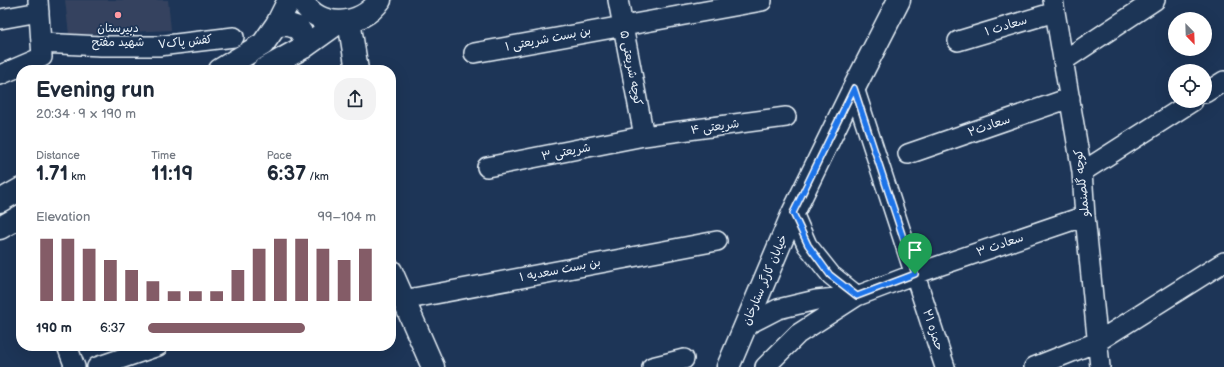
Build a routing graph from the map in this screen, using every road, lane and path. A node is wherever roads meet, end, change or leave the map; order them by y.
1 (289, 0) edge
2 (301, 0) edge
3 (380, 0) edge
4 (618, 0) edge
5 (900, 0) edge
6 (1155, 0) edge
7 (762, 2) dead end
8 (39, 6) edge
9 (1054, 6) edge
10 (0, 19) edge
11 (344, 22) junction
12 (277, 24) junction
13 (622, 25) junction
14 (234, 37) dead end
15 (958, 41) dead end
16 (304, 48) junction
17 (41, 50) junction
18 (474, 53) dead end
19 (1063, 61) junction
20 (16, 65) edge
21 (16, 65) edge
22 (228, 65) edge
23 (272, 65) edge
24 (356, 65) edge
25 (0, 75) edge
26 (1224, 81) edge
27 (854, 88) junction
28 (1212, 89) edge
29 (1070, 98) junction
30 (1182, 108) edge
31 (786, 117) dead end
32 (644, 136) junction
33 (908, 154) dead end
34 (487, 168) dead end
35 (1082, 172) junction
36 (793, 213) junction
37 (1085, 216) junction
38 (717, 241) dead end
39 (1224, 262) edge
40 (915, 274) junction
41 (396, 283) edge
42 (857, 296) junction
43 (403, 300) junction
44 (744, 326) junction
45 (1097, 342) junction
46 (69, 351) edge
47 (143, 351) edge
48 (684, 359) dead end
49 (76, 367) edge
50 (97, 367) edge
51 (433, 367) edge
52 (652, 367) edge
53 (728, 367) edge
54 (765, 367) edge
55 (945, 367) edge
56 (1034, 367) edge
57 (1100, 367) edge

1 - 12 street
2 - 11 street
3 - 11 street
4 - 13 street, ۵ کوچه شریعتی
5 - 27 street, خیابان کارگر ستارخان
6 - 19 street
7 - 13 street, بن بست شریعتی ۱
8 - 10 street
8 - 17 street
9 - 15 street, سعادت ۱
9 - 19 street, کوچه گلصنملو
11 - 16 street
11 - 24 street
12 - 16 street
12 - 22 street
13 - 18 street, بن بست شریعتی ۱
13 - 32 street, ۵ کوچه شریعتی
14 - 17 street, کفش پاک۷
16 - 23 street
17 - 20 street
19 - 29 street, کوچه گلصنملو
21 - 25 street
26 - 28 street
27 - 36 street, خیابان کارگر ستارخان
27 - 40 street, حمزه ۲۱
29 - 33 street, سعادت۲
29 - 35 street, کوچه گلصنملو
30 - 35 street
31 - 32 street, شریعتی ۴
32 - 34 street, شریعتی ۳
35 - 37 street, کوچه گلصنملو
36 - 42 street
36 - 44 street, خیابان کارگر ستارخان
37 - 40 street, سعادت ۳
37 - 45 street, کوچه گلصنملو
38 - 43 street, بن بست سعدیه ۱
39 - 45 street
40 - 42 street, سعادت ۳
40 - 55 street, حمزه ۲۱
41 - 43 street
42 - 44 street
42 - 54 street
43 - 51 street
44 - 53 street, خیابان کارگر ستارخان
45 - 56 street
45 - 57 street, کوچه گلصنملو
46 - 49 street
47 - 50 street
48 - 52 street

